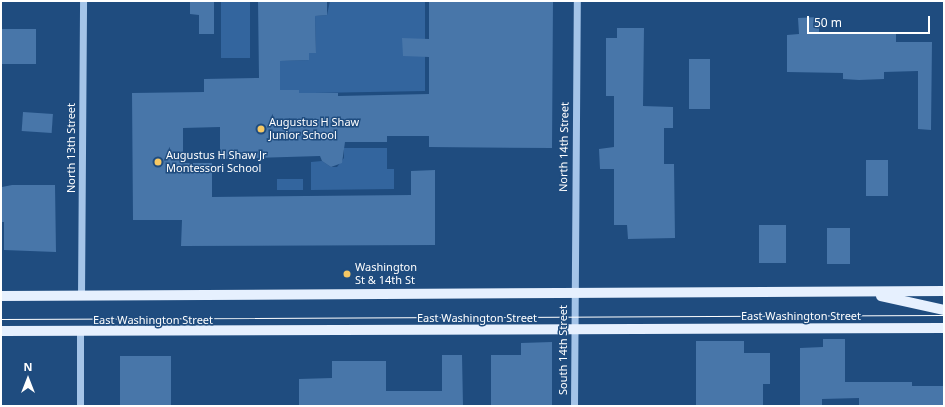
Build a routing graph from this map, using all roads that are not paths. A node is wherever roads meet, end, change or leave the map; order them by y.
1 (83, 1) edge
2 (577, 1) edge
3 (944, 291) edge
4 (574, 293) junction
5 (864, 293) junction
6 (1, 296) edge
7 (81, 296) junction
8 (944, 310) edge
9 (944, 328) edge
10 (574, 330) junction
11 (4, 331) edge
12 (80, 332) junction
13 (80, 406) edge
14 (574, 406) edge

1 - 7 street, North 13th Street
2 - 4 street, North 14th Street
3 - 5 main road
4 - 5 main road
4 - 7 main road
4 - 10 street, South 14th Street
5 - 8 main road
6 - 7 main road
9 - 10 main road, East Washington Street
10 - 12 main road, East Washington Street
10 - 14 street, South 14th Street
11 - 12 main road, East Washington Street
12 - 13 street

